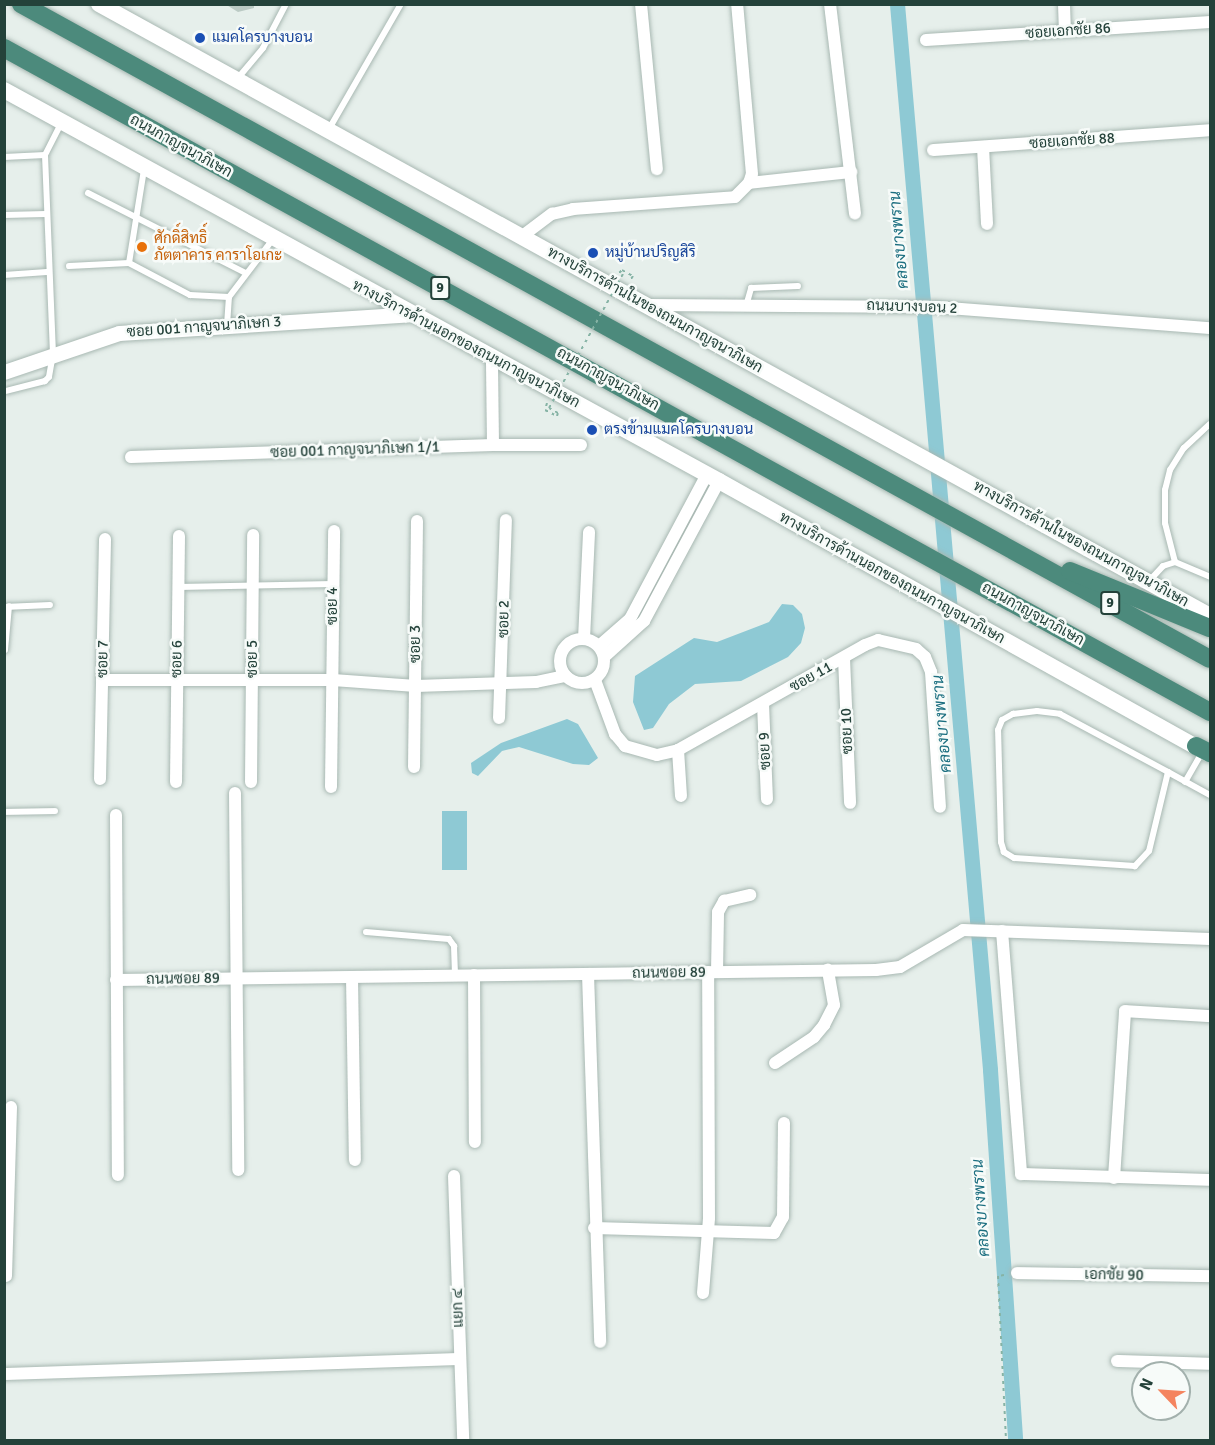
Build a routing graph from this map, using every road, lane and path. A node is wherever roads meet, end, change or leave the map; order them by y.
1 (21, 4) edge
2 (99, 4) edge
3 (286, 4) edge
4 (401, 4) edge
5 (641, 4) edge
6 (737, 4) edge
7 (830, 4) edge
8 (1064, 4) edge
9 (1210, 22) edge
10 (1065, 31) junction
11 (926, 40) dead end
12 (4, 48) edge
13 (236, 81) junction
14 (4, 90) edge
15 (62, 122) junction
16 (329, 130) junction
17 (1210, 130) edge
18 (983, 147) junction
19 (933, 150) dead end
20 (45, 155) junction
21 (4, 157) edge
22 (144, 168) junction
23 (657, 169) dead end
24 (851, 172) junction
25 (749, 183) junction
26 (88, 193) dead end
27 (4, 214) edge
28 (46, 214) junction
29 (134, 214) junction
30 (855, 214) dead end
31 (987, 224) dead end
32 (521, 237) junction
33 (273, 239) junction
34 (129, 263) junction
35 (69, 266) dead end
36 (622, 270) dead end
37 (47, 272) junction
38 (246, 273) junction
39 (4, 275) edge
40 (798, 286) dead end
41 (229, 297) junction
42 (649, 305) junction
43 (746, 306) junction
44 (410, 314) junction
45 (227, 326) junction
46 (1210, 328) edge
47 (53, 354) junction
48 (492, 359) junction
49 (4, 372) edge
50 (6, 390) edge
51 (545, 410) dead end
52 (1210, 424) edge
53 (493, 445) junction
54 (581, 445) dead end
55 (131, 457) dead end
56 (713, 478) junction
57 (506, 520) dead end
58 (417, 521) dead end
59 (334, 531) dead end
60 (589, 532) dead end
61 (179, 536) dead end
62 (253, 536) dead end
63 (105, 539) dead end
64 (1009, 548) junction
65 (1175, 562) junction
66 (1210, 577) edge
67 (1148, 582) junction
68 (333, 584) junction
69 (252, 586) junction
70 (178, 587) junction
71 (50, 605) dead end
72 (7, 606) edge
73 (1210, 616) edge
74 (1210, 628) edge
75 (584, 639) junction
76 (5, 650) edge
77 (602, 652) junction
78 (844, 658) junction
79 (1210, 659) edge
80 (565, 676) junction
81 (177, 679) junction
82 (253, 679) junction
83 (102, 680) junction
84 (333, 680) junction
85 (595, 680) junction
86 (503, 684) junction
87 (416, 686) junction
88 (763, 704) junction
89 (1210, 712) edge
90 (499, 718) dead end
91 (678, 750) junction
92 (1205, 751) edge
93 (414, 767) dead end
94 (1168, 772) junction
95 (100, 779) dead end
96 (176, 782) dead end
97 (251, 782) dead end
98 (1185, 782) junction
99 (331, 787) dead end
100 (235, 793) dead end
101 (1210, 795) edge
102 (681, 796) dead end
103 (767, 799) dead end
104 (850, 803) dead end
105 (940, 807) dead end
106 (55, 811) dead end
107 (4, 812) edge
108 (116, 815) dead end
109 (750, 895) dead end
110 (1000, 931) junction
111 (366, 932) dead end
112 (1210, 939) edge
113 (828, 970) junction
114 (713, 972) junction
115 (588, 974) junction
116 (454, 975) junction
117 (474, 975) junction
118 (352, 977) junction
119 (238, 978) junction
120 (116, 980) junction
121 (1210, 1016) edge
122 (775, 1063) dead end
123 (11, 1107) dead end
124 (784, 1123) dead end
125 (475, 1142) dead end
126 (355, 1160) dead end
127 (238, 1170) dead end
128 (118, 1175) dead end
129 (454, 1176) dead end
130 (1114, 1178) junction
131 (1210, 1180) edge
132 (6, 1188) edge
133 (594, 1228) junction
134 (708, 1233) junction
135 (1017, 1273) dead end
136 (6, 1276) edge
137 (998, 1276) dead end
138 (1210, 1276) edge
139 (703, 1293) dead end
140 (600, 1342) dead end
141 (460, 1359) junction
142 (1117, 1361) dead end
143 (1210, 1364) edge
144 (4, 1374) edge
145 (463, 1440) edge
146 (1006, 1440) edge

1 - 64 highway, 9
2 - 13 main road, ทางบริการด้านในของถนนกาญจนาภิเษก
3 - 13 lane
4 - 16 lane
5 - 23 street
6 - 25 street
7 - 24 street
8 - 10 street
9 - 10 street, ซอยเอกชัย 86
10 - 11 street, ซอยเอกชัย 86
12 - 89 highway, ถนนกาญจนาภิเษก / 9
13 - 16 main road, ทางบริการด้านในของถนนกาญจนาภิเษก
14 - 15 main road, ทางบริการด้านนอกของถนนกาญจนาภิเษก
15 - 20 lane
15 - 22 main road, ทางบริการด้านนอกของถนนกาญจนาภิเษก
16 - 32 main road, ทางบริการด้านในของถนนกาญจนาภิเษก
17 - 18 street, ซอยเอกชัย 88
18 - 19 street, ซอยเอกชัย 88
18 - 31 street
20 - 21 lane
20 - 28 lane
22 - 29 lane
22 - 33 main road, ทางบริการด้านนอกของถนนกาญจนาภิเษก
24 - 25 street
24 - 30 street
25 - 32 street
26 - 29 lane
27 - 28 lane
28 - 37 lane
29 - 34 lane
29 - 38 lane
32 - 42 main road, ทางบริการด้านในของถนนกาญจนาภิเษก
33 - 38 lane
33 - 44 main road, ทางบริการด้านนอกของถนนกาญจนาภิเษก
34 - 35 lane
34 - 41 lane
36 - 51 path, bridge
37 - 39 lane
37 - 47 lane
38 - 41 lane
40 - 43 lane
41 - 45 lane
42 - 43 street, ถนนบางบอน 2
42 - 67 main road, ทางบริการด้านในของถนนกาญจนาภิเษก
43 - 46 street, ถนนบางบอน 2
44 - 45 street, ซอย 001 กาญจนาภิเษก 3
44 - 48 main road, ทางบริการด้านนอกของถนนกาญจนาภิเษก
45 - 47 street, ซอย 001 กาญจนาภิเษก 3
47 - 49 street, ซอย 001 กาญจนาภิเษก 3
47 - 50 lane
48 - 53 street
48 - 56 main road, ทางบริการด้านนอกของถนนกาญจนาภิเษก
52 - 65 lane
53 - 54 street, ซอย 001 กาญจนาภิเษก 1/1
53 - 55 street, ซอย 001 กาญจนาภิเษก 1/1
56 - 77 street
56 - 92 main road, ทางบริการด้านนอกของถนนกาญจนาภิเษก
57 - 86 street, ซอย 2
58 - 87 street, ซอย 3
59 - 68 street, ซอย 4
60 - 75 street
61 - 70 street, ซอย 6
62 - 69 street, ซอย 5
63 - 83 street, ซอย 7
64 - 74 highway
64 - 79 highway, 9
65 - 66 lane
65 - 67 lane
67 - 73 main road, ทางบริการด้านในของถนนกาญจนาภิเษก
68 - 69 lane
68 - 84 street, ซอย 4
69 - 70 lane
69 - 82 street, ซอย 5
70 - 81 street, ซอย 6
71 - 72 lane
72 - 76 lane
75 - 77 street
75 - 80 street
77 - 85 street
78 - 88 street, ซอย 11
78 - 104 street, ซอย 10
78 - 105 street, ซอย 11
80 - 85 street
80 - 86 street
81 - 82 street
81 - 83 street
81 - 96 street, ซอย 6
82 - 84 street
82 - 97 street, ซอย 5
83 - 95 street, ซอย 7
84 - 87 street
84 - 99 street, ซอย 4
85 - 91 street, ซอย 11
86 - 87 street
86 - 90 street, ซอย 2
87 - 93 street, ซอย 3
88 - 91 street, ซอย 11
88 - 103 street, ซอย 9
91 - 102 street
92 - 98 lane
94 - 94 lane
94 - 98 lane
98 - 101 lane
100 - 119 street
106 - 107 lane
108 - 120 street
109 - 114 street
110 - 112 street, ถนนซอย 89
110 - 113 street, ถนนซอย 89
110 - 130 street
111 - 116 lane
113 - 114 street, ถนนซอย 89
113 - 122 street
114 - 115 street, ถนนซอย 89
114 - 134 street
115 - 117 street, ถนนซอย 89
115 - 133 street
116 - 117 street, ถนนซอย 89
116 - 118 street, ถนนซอย 89
117 - 125 street
118 - 119 street, ถนนซอย 89
118 - 126 street
119 - 120 street, ถนนซอย 89
119 - 127 street
120 - 128 street
121 - 130 street
123 - 132 street
124 - 134 street
129 - 141 street, แยก ๔
130 - 131 street
132 - 136 street
133 - 134 street
133 - 140 street
134 - 139 street
135 - 138 street, เอกชัย 90
137 - 146 path
141 - 144 street
141 - 145 street, แยก ๔
142 - 143 street

